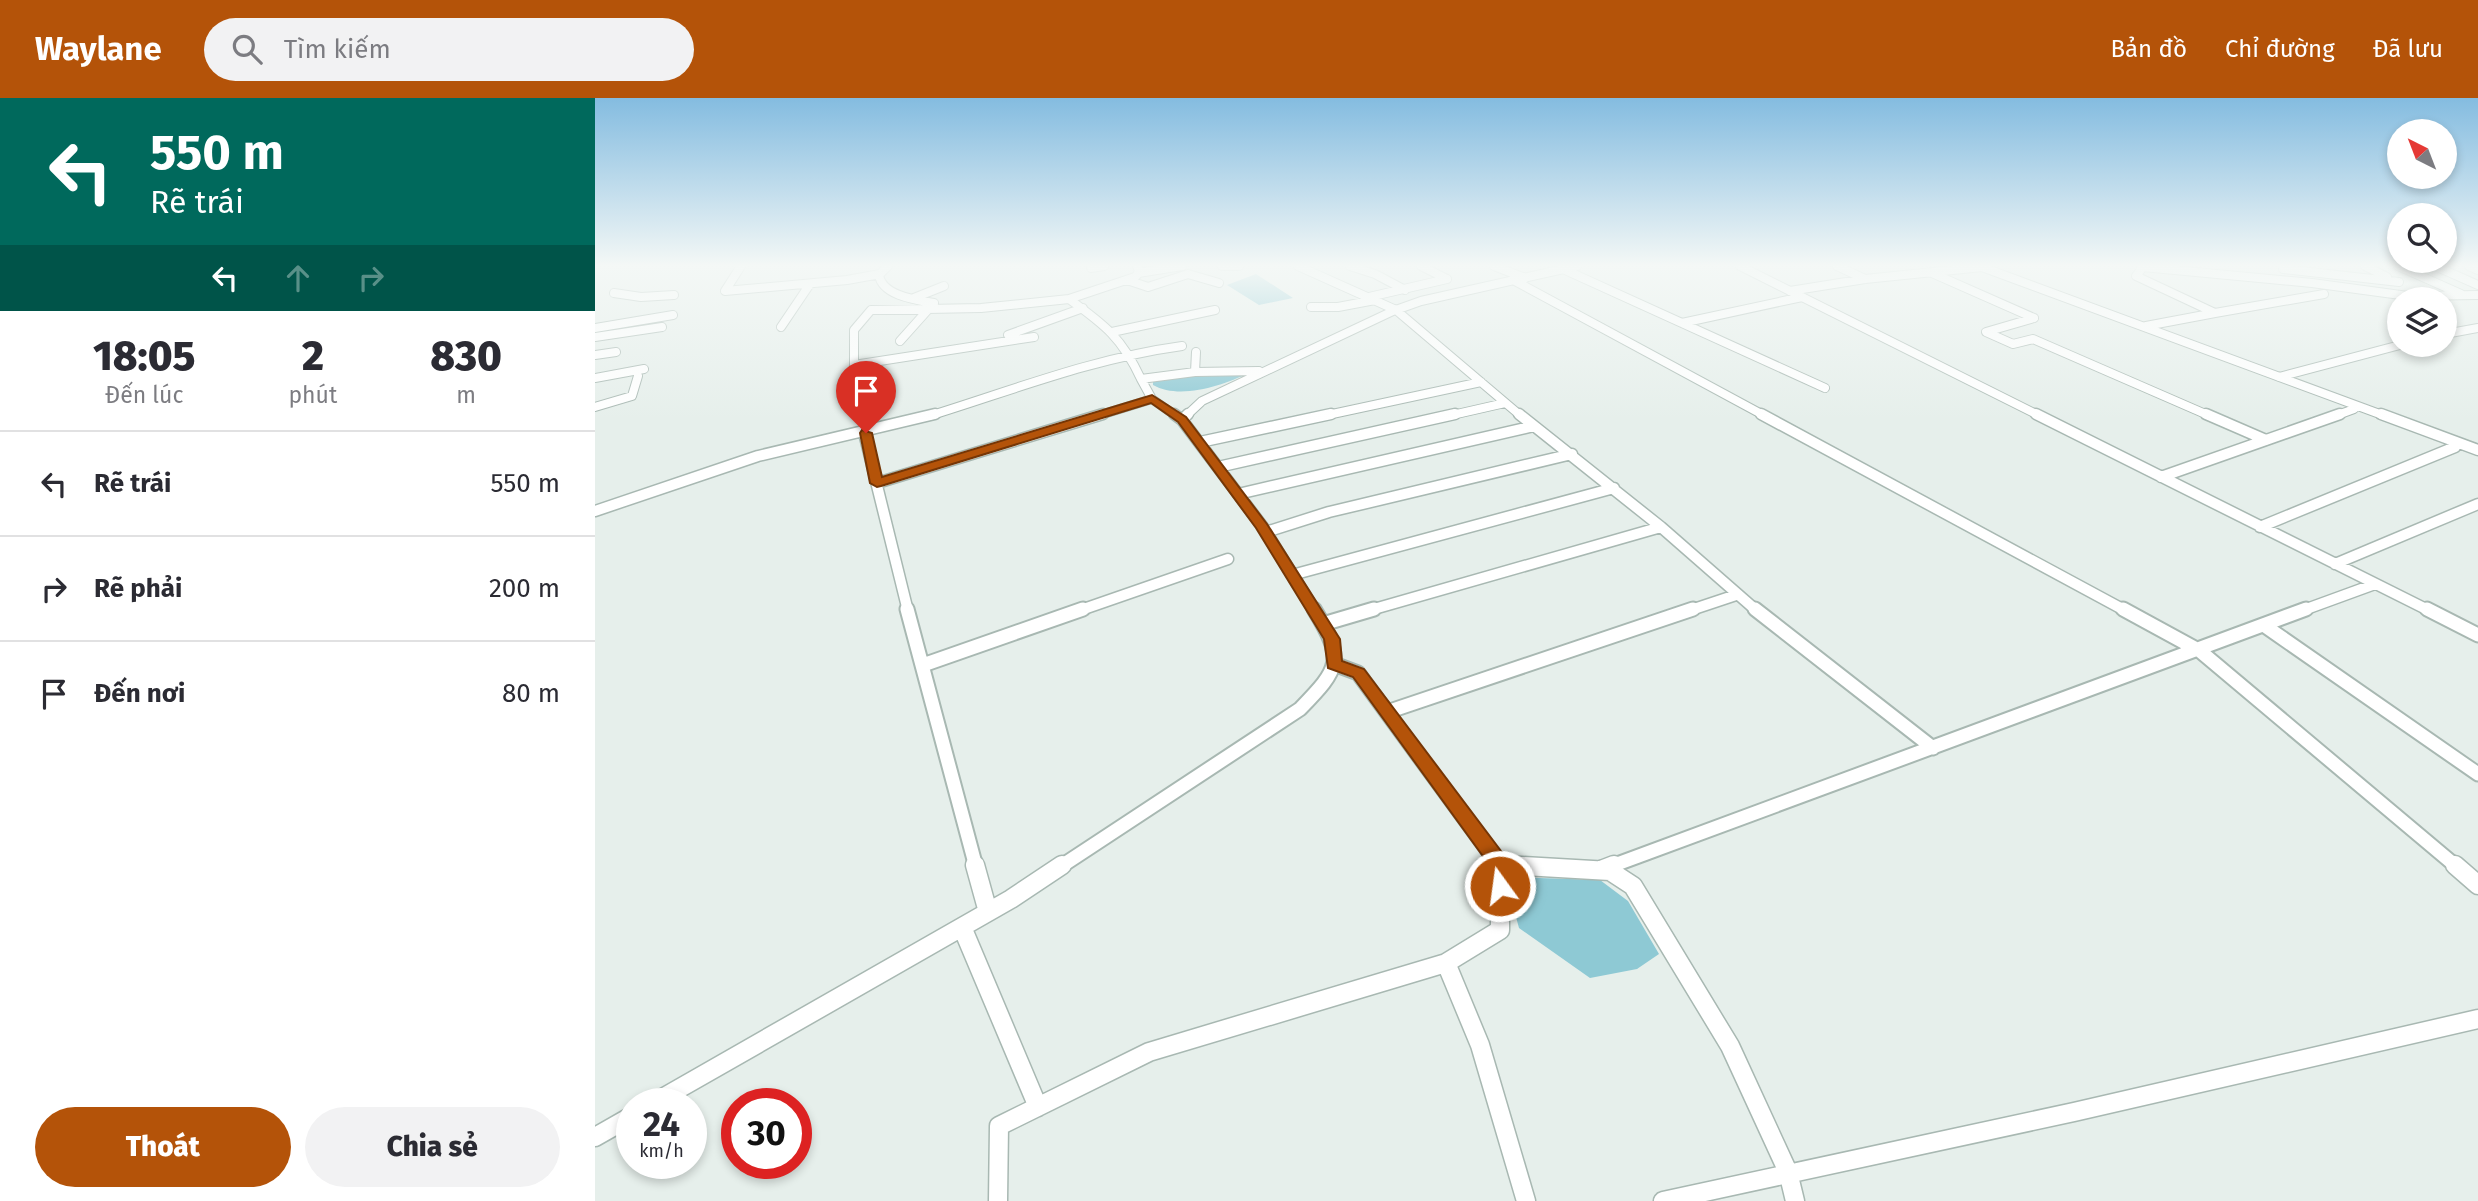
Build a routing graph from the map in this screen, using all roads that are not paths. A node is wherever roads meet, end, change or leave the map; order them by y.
1 (654, 317) edge
2 (788, 317) edge
3 (865, 317) edge
4 (921, 317) edge
5 (1059, 317) edge
6 (1094, 317) edge
7 (1180, 317) edge
8 (1380, 317) edge
9 (1405, 317) edge
10 (1582, 317) edge
11 (1670, 317) edge
12 (1708, 317) edge
13 (1843, 317) edge
14 (2033, 317) edge
15 (2106, 317) edge
16 (2119, 317) edge
17 (2191, 317) edge
18 (1682, 323) junction
19 (2146, 326) dead end
20 (662, 327) dead end
21 (781, 327) dead end
22 (595, 328) edge
23 (2478, 328) edge
24 (1112, 332) junction
25 (2457, 332) edge
26 (595, 337) edge
27 (1034, 337) dead end
28 (900, 341) dead end
29 (952, 344) dead end
30 (1182, 346) dead end
31 (2387, 348) edge
32 (615, 352) dead end
33 (1196, 352) dead end
34 (1129, 353) junction
35 (595, 355) edge
36 (854, 365) junction
37 (1264, 371) junction
38 (1195, 372) junction
39 (2280, 377) junction
40 (595, 378) edge
41 (1140, 379) junction
42 (1481, 382) junction
43 (1825, 388) dead end
44 (854, 393) dead end
45 (1152, 399) junction
46 (1505, 403) junction
47 (595, 407) edge
48 (2354, 409) junction
49 (1182, 420) junction
50 (1534, 426) junction
51 (864, 433) junction
52 (2478, 436) edge
53 (2266, 440) junction
54 (1200, 442) junction
55 (2459, 445) junction
56 (2478, 453) edge
57 (1572, 454) junction
58 (1218, 467) junction
59 (2161, 477) junction
60 (877, 483) junction
61 (1614, 488) junction
62 (1238, 494) junction
63 (2478, 504) edge
64 (595, 511) edge
65 (1661, 527) junction
66 (2260, 527) junction
67 (1266, 532) junction
68 (1228, 559) dead end
69 (2335, 564) junction
70 (1292, 575) junction
71 (2375, 584) junction
72 (1736, 595) junction
73 (1323, 624) junction
74 (2265, 626) junction
75 (2478, 635) edge
76 (2200, 651) junction
77 (1334, 664) junction
78 (923, 666) junction
79 (1387, 712) junction
80 (1933, 748) junction
81 (2478, 774) edge
82 (1500, 865) junction
83 (1601, 870) junction
84 (2478, 885) edge
85 (988, 912) junction
86 (962, 927) junction
87 (1445, 962) junction
88 (2478, 1019) edge
89 (680, 1088) edge
90 (1038, 1107) junction
91 (616, 1125) edge
92 (595, 1137) edge
93 (1788, 1172) junction
94 (998, 1201) edge
95 (1526, 1201) edge
96 (1663, 1201) edge
97 (1795, 1201) edge

1 - 22 street
2 - 21 street
3 - 36 street
4 - 28 street
5 - 29 street
6 - 24 street
7 - 24 street
8 - 37 street
9 - 42 street
10 - 76 street
11 - 18 street
12 - 18 street
13 - 59 street
14 - 53 street
15 - 48 street
16 - 39 street
17 - 19 street
18 - 43 street
20 - 26 street
23 - 25 street
24 - 34 street
27 - 36 street
30 - 34 street
31 - 39 street
32 - 35 street
33 - 38 street
34 - 41 street
34 - 51 street
36 - 44 street
37 - 38 street
37 - 49 street
38 - 41 street
39 - 55 street
40 - 47 street
41 - 45 street
42 - 46 street
42 - 54 street
45 - 49 street
45 - 60 street
46 - 50 street
46 - 58 street
48 - 53 street
48 - 55 street
49 - 54 street
50 - 57 street
50 - 62 street
51 - 60 street
51 - 64 street
52 - 55 street
53 - 59 street
54 - 58 street
55 - 56 street
55 - 66 street
57 - 61 street
57 - 67 street
58 - 62 street
59 - 66 street
60 - 78 street
61 - 65 street
61 - 70 street
62 - 67 street
63 - 69 street
65 - 72 street
65 - 73 street
66 - 69 street
67 - 70 street
68 - 78 street
69 - 71 street
70 - 73 street
71 - 74 street
71 - 75 street
72 - 79 street
72 - 80 street
73 - 77 street
74 - 76 street
74 - 81 street
76 - 80 street
76 - 84 street
77 - 79 street
77 - 85 street
78 - 85 street
79 - 82 street
80 - 83 street
82 - 83 street
82 - 87 street
83 - 93 street
85 - 86 street
86 - 89 street
86 - 90 street
87 - 90 street
87 - 95 street
88 - 93 street
90 - 94 street
91 - 92 street
93 - 96 street
93 - 97 street

